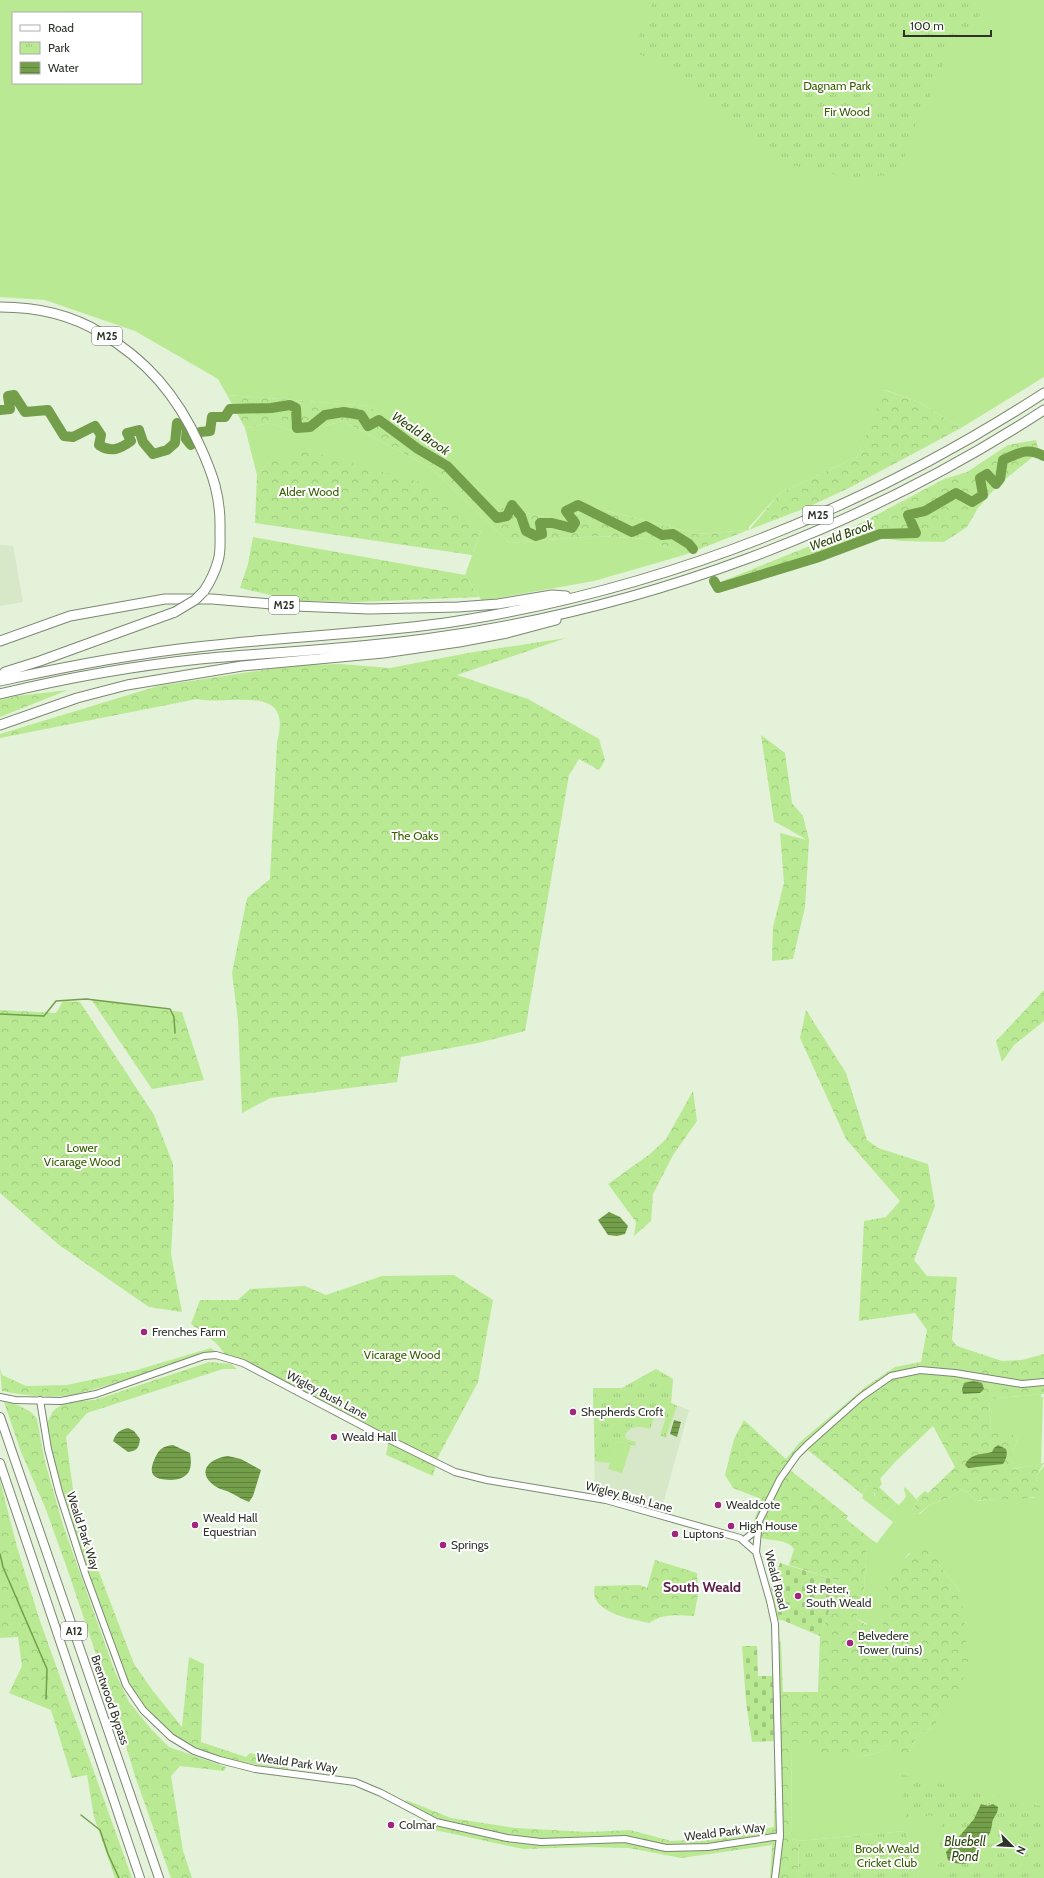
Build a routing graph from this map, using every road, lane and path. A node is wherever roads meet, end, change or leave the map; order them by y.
1 (0, 307) edge
2 (1044, 392) edge
3 (1044, 410) edge
4 (574, 596) junction
5 (580, 610) junction
6 (0, 641) edge
7 (276, 653) junction
8 (0, 677) edge
9 (0, 681) edge
10 (126, 685) junction
11 (0, 694) edge
12 (0, 725) edge
13 (1044, 1382) edge
14 (0, 1397) edge
15 (40, 1400) junction
16 (0, 1417) edge
17 (0, 1464) edge
18 (758, 1530) junction
19 (744, 1540) junction
20 (756, 1552) junction
21 (780, 1836) junction
22 (140, 1878) edge
23 (159, 1878) edge
24 (775, 1878) edge

1 - 8 highway, M25, bridge
2 - 4 highway, M25
3 - 5 highway, M25
4 - 6 highway, M25
4 - 9 highway, M25
5 - 7 highway, M25
5 - 10 highway, M25
7 - 10 highway, M25
7 - 11 highway, M25
10 - 12 highway, M25
13 - 18 street, Weald Road
14 - 15 street, Wigley Bush Lane
15 - 19 street, Wigley Bush Lane
15 - 21 street, Weald Park Way
16 - 23 highway, Brentwood Bypass / A12
17 - 22 highway, A12
18 - 19 street
18 - 20 street, Weald Road
19 - 20 street, Wigley Bush Lane
20 - 21 street, Weald Road
21 - 24 street, Weald Road

